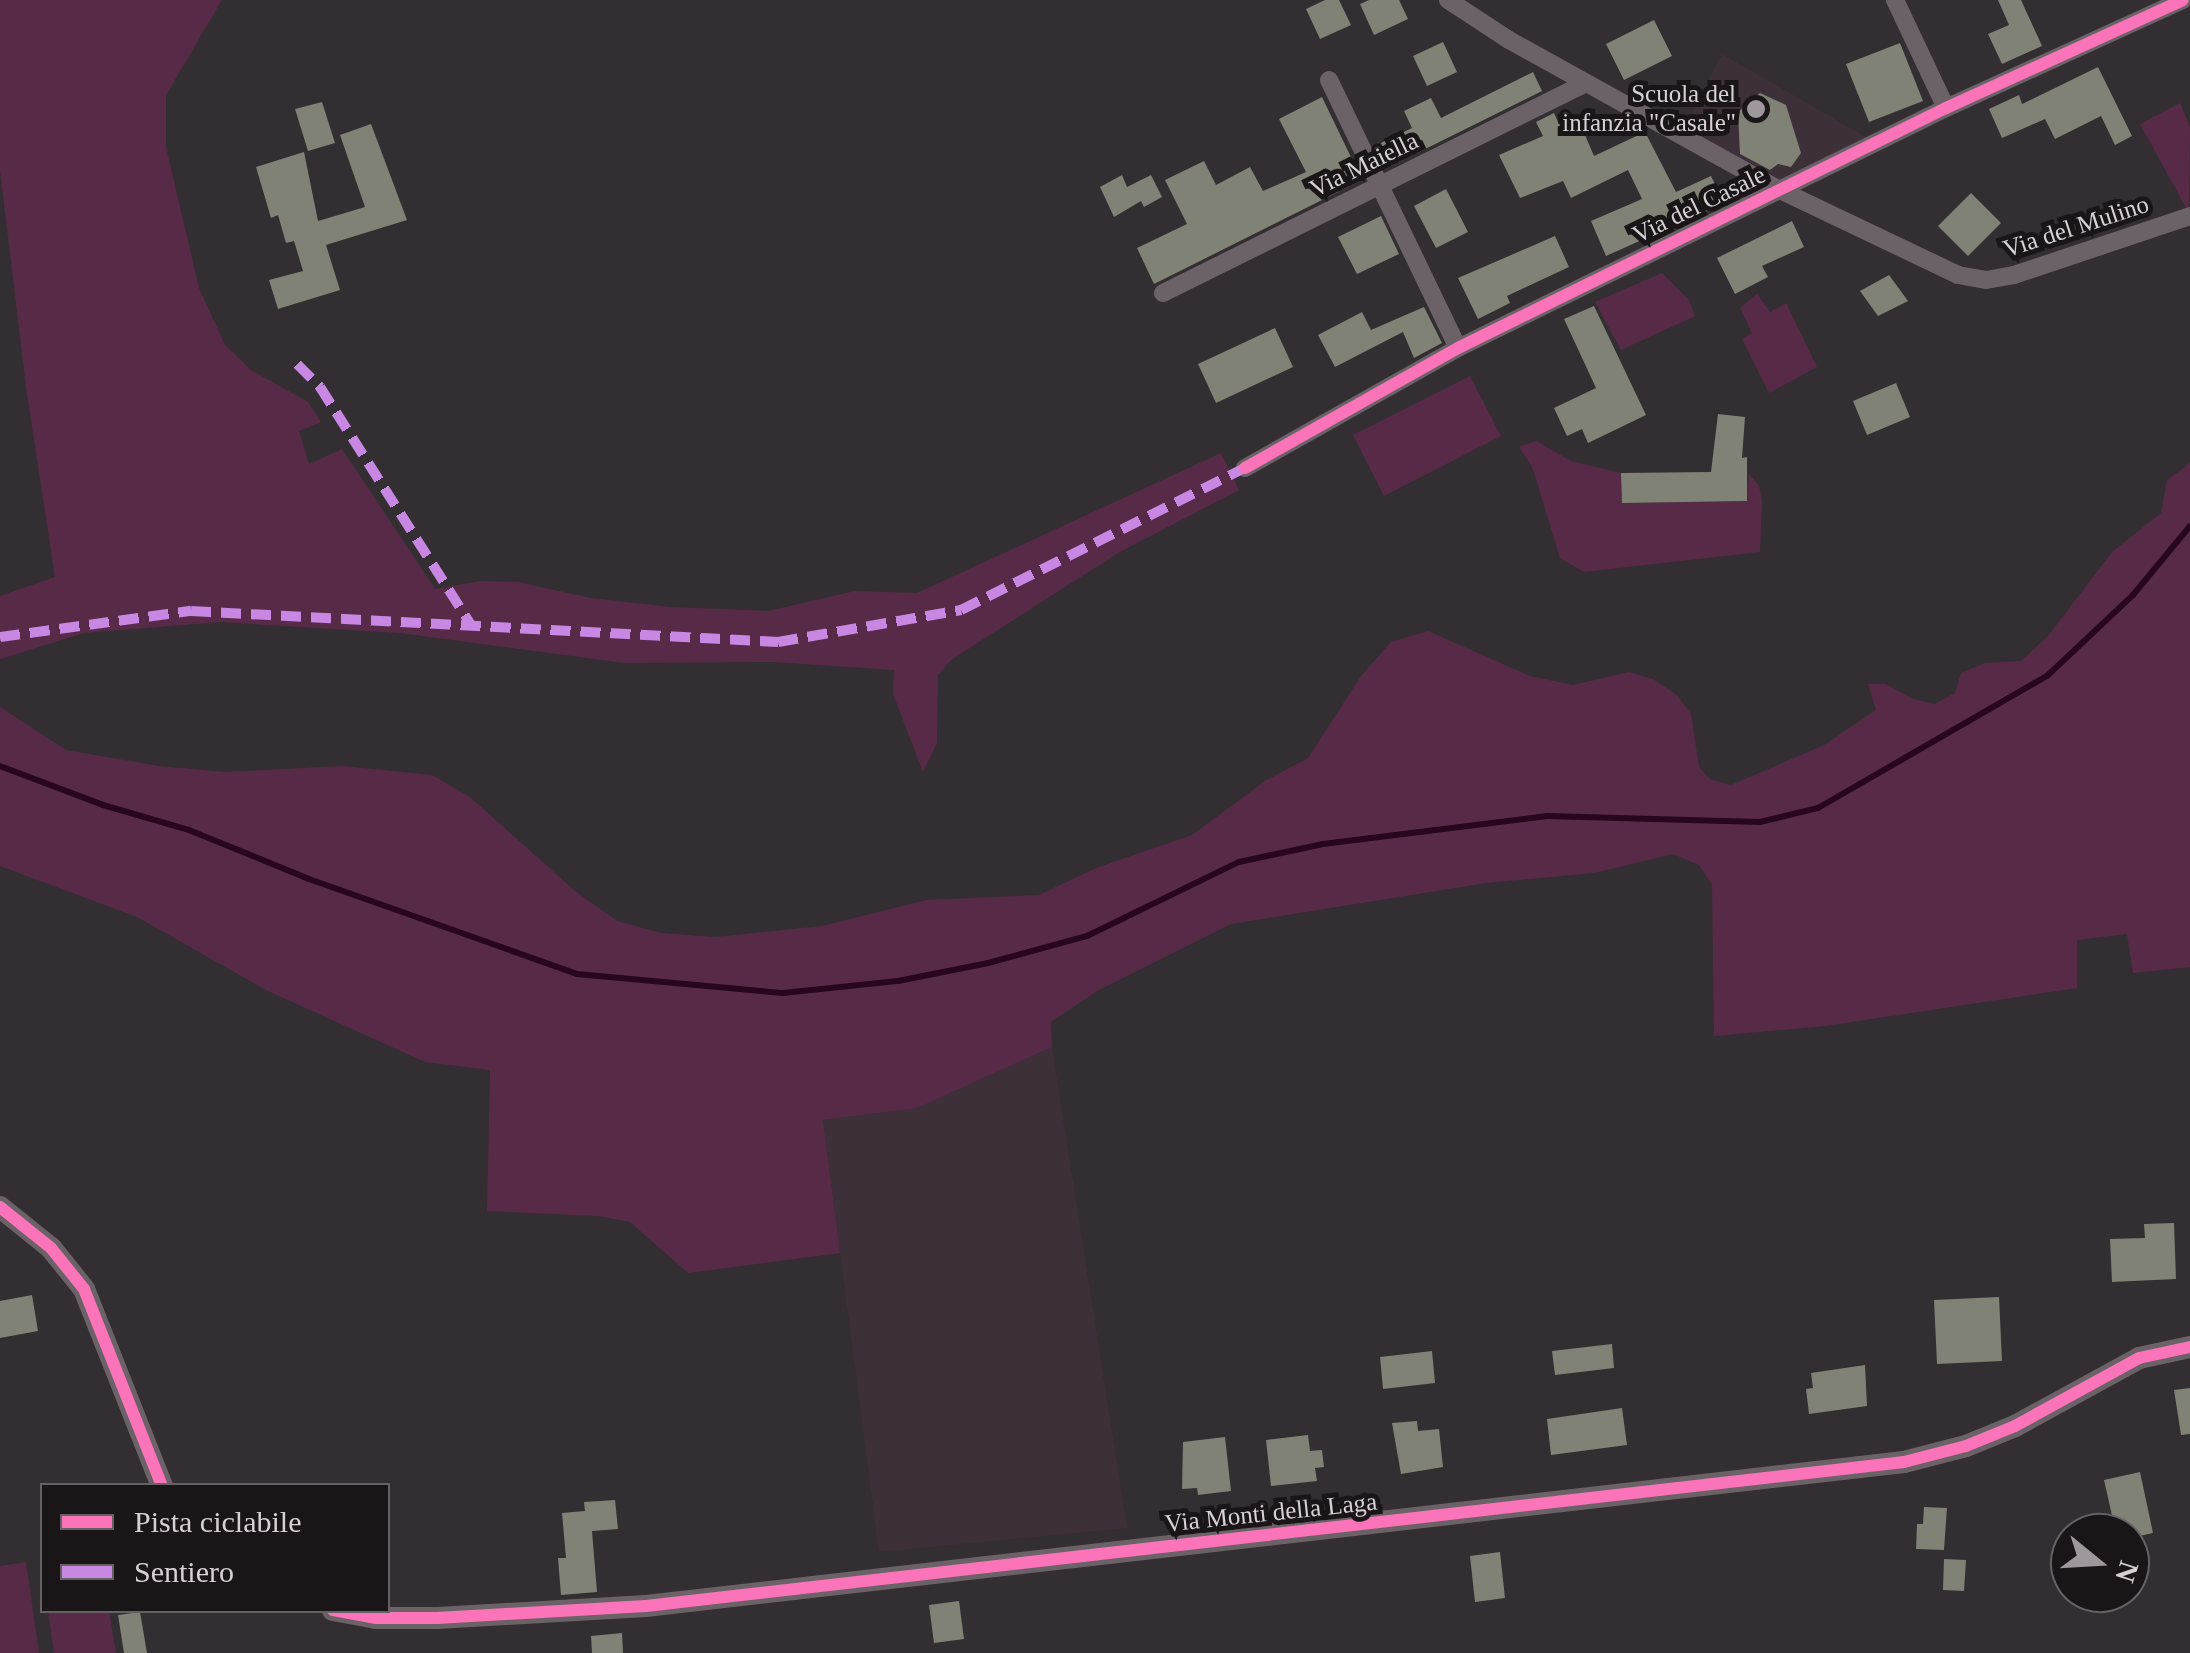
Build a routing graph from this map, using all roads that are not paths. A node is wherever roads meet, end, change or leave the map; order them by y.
1 (1448, 0) edge
2 (1895, 0) edge
3 (2178, 1) edge
4 (1329, 80) dead end
5 (1586, 83) junction
6 (1946, 108) junction
7 (1379, 186) junction
8 (1780, 190) junction
9 (2190, 216) edge
10 (1163, 293) dead end
11 (1458, 348) junction
12 (1244, 468) dead end
13 (0, 1207) edge
14 (2190, 1347) edge
15 (161, 1483) edge
16 (357, 1613) edge

1 - 5 street, Via del Mulino
2 - 6 street
3 - 6 street, Via del Casale
4 - 7 street
5 - 7 street, Via Maiella
5 - 8 street, Via del Mulino
6 - 8 street, Via del Casale
7 - 10 street, Via Maiella
7 - 11 street
8 - 9 street, Via del Mulino
8 - 11 street, Via del Casale
11 - 12 street, Via del Casale
13 - 15 street
14 - 16 street, Via Monti della Laga

